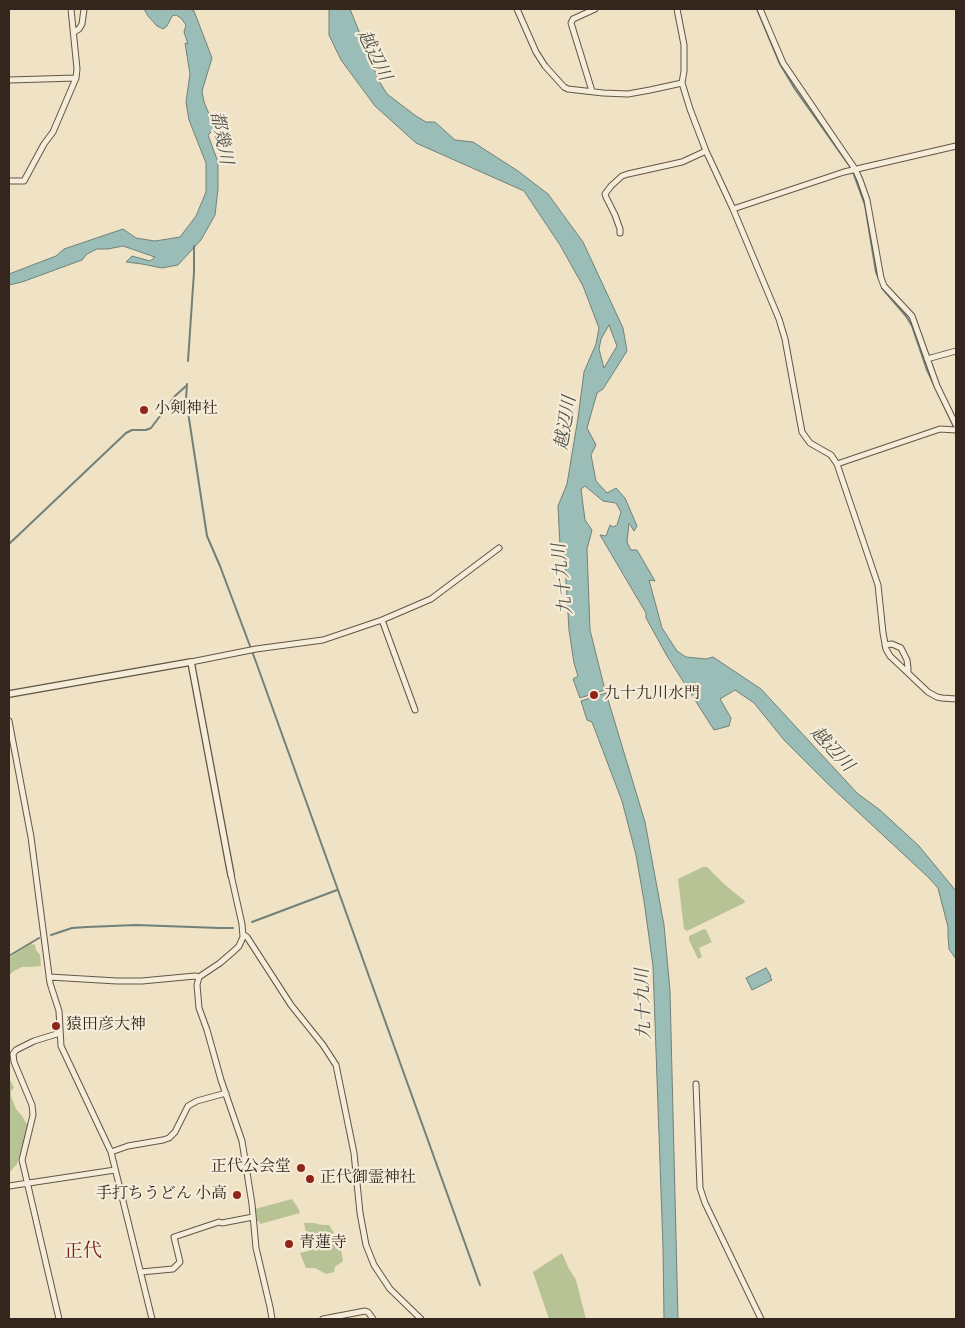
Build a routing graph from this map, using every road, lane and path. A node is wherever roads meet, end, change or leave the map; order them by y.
1 (71, 9) edge
2 (84, 9) edge
3 (517, 9) edge
4 (595, 9) edge
5 (677, 9) edge
6 (760, 9) edge
7 (74, 32) junction
8 (76, 78) junction
9 (9, 80) edge
10 (682, 83) junction
11 (592, 91) junction
12 (956, 146) edge
13 (706, 151) junction
14 (853, 169) junction
15 (9, 180) edge
16 (732, 208) junction
17 (620, 233) dead end
18 (956, 351) edge
19 (927, 359) junction
20 (956, 425) edge
21 (956, 430) edge
22 (837, 464) junction
23 (499, 548) dead end
24 (382, 620) junction
25 (885, 645) junction
26 (191, 662) junction
27 (908, 672) junction
28 (9, 694) edge
29 (956, 699) edge
30 (414, 710) dead end
31 (9, 721) edge
32 (231, 875) joint
33 (243, 934) junction
34 (49, 977) junction
35 (199, 977) junction
36 (60, 1032) junction
37 (696, 1084) dead end
38 (226, 1093) junction
39 (111, 1152) junction
40 (115, 1170) junction
41 (26, 1183) junction
42 (9, 1186) edge
43 (253, 1217) junction
44 (140, 1272) junction
45 (59, 1319) edge
46 (152, 1319) edge
47 (272, 1319) edge
48 (323, 1319) edge
49 (373, 1319) edge
50 (421, 1319) edge
51 (760, 1319) edge

1 - 7 street
2 - 7 street
3 - 11 street
4 - 11 street
5 - 10 street
6 - 14 street
7 - 8 street
8 - 9 street
8 - 15 street
10 - 11 street
10 - 13 street
12 - 14 street
13 - 16 street
13 - 17 street
14 - 16 street
14 - 19 street
16 - 22 street
18 - 19 street
19 - 20 street
21 - 22 street
22 - 25 street
23 - 24 street
24 - 26 street
24 - 30 street
25 - 27 street
25 - 27 street
26 - 28 street
26 - 32 street
27 - 29 street
31 - 34 street
32 - 33 street
33 - 35 street
33 - 50 street
34 - 35 street
34 - 36 street
35 - 38 street
36 - 39 street
36 - 41 street
37 - 51 street
38 - 39 street
38 - 43 street
39 - 40 street
40 - 41 street
40 - 44 street
41 - 42 street
41 - 45 street
43 - 44 street
43 - 47 street
44 - 46 street
48 - 49 street

